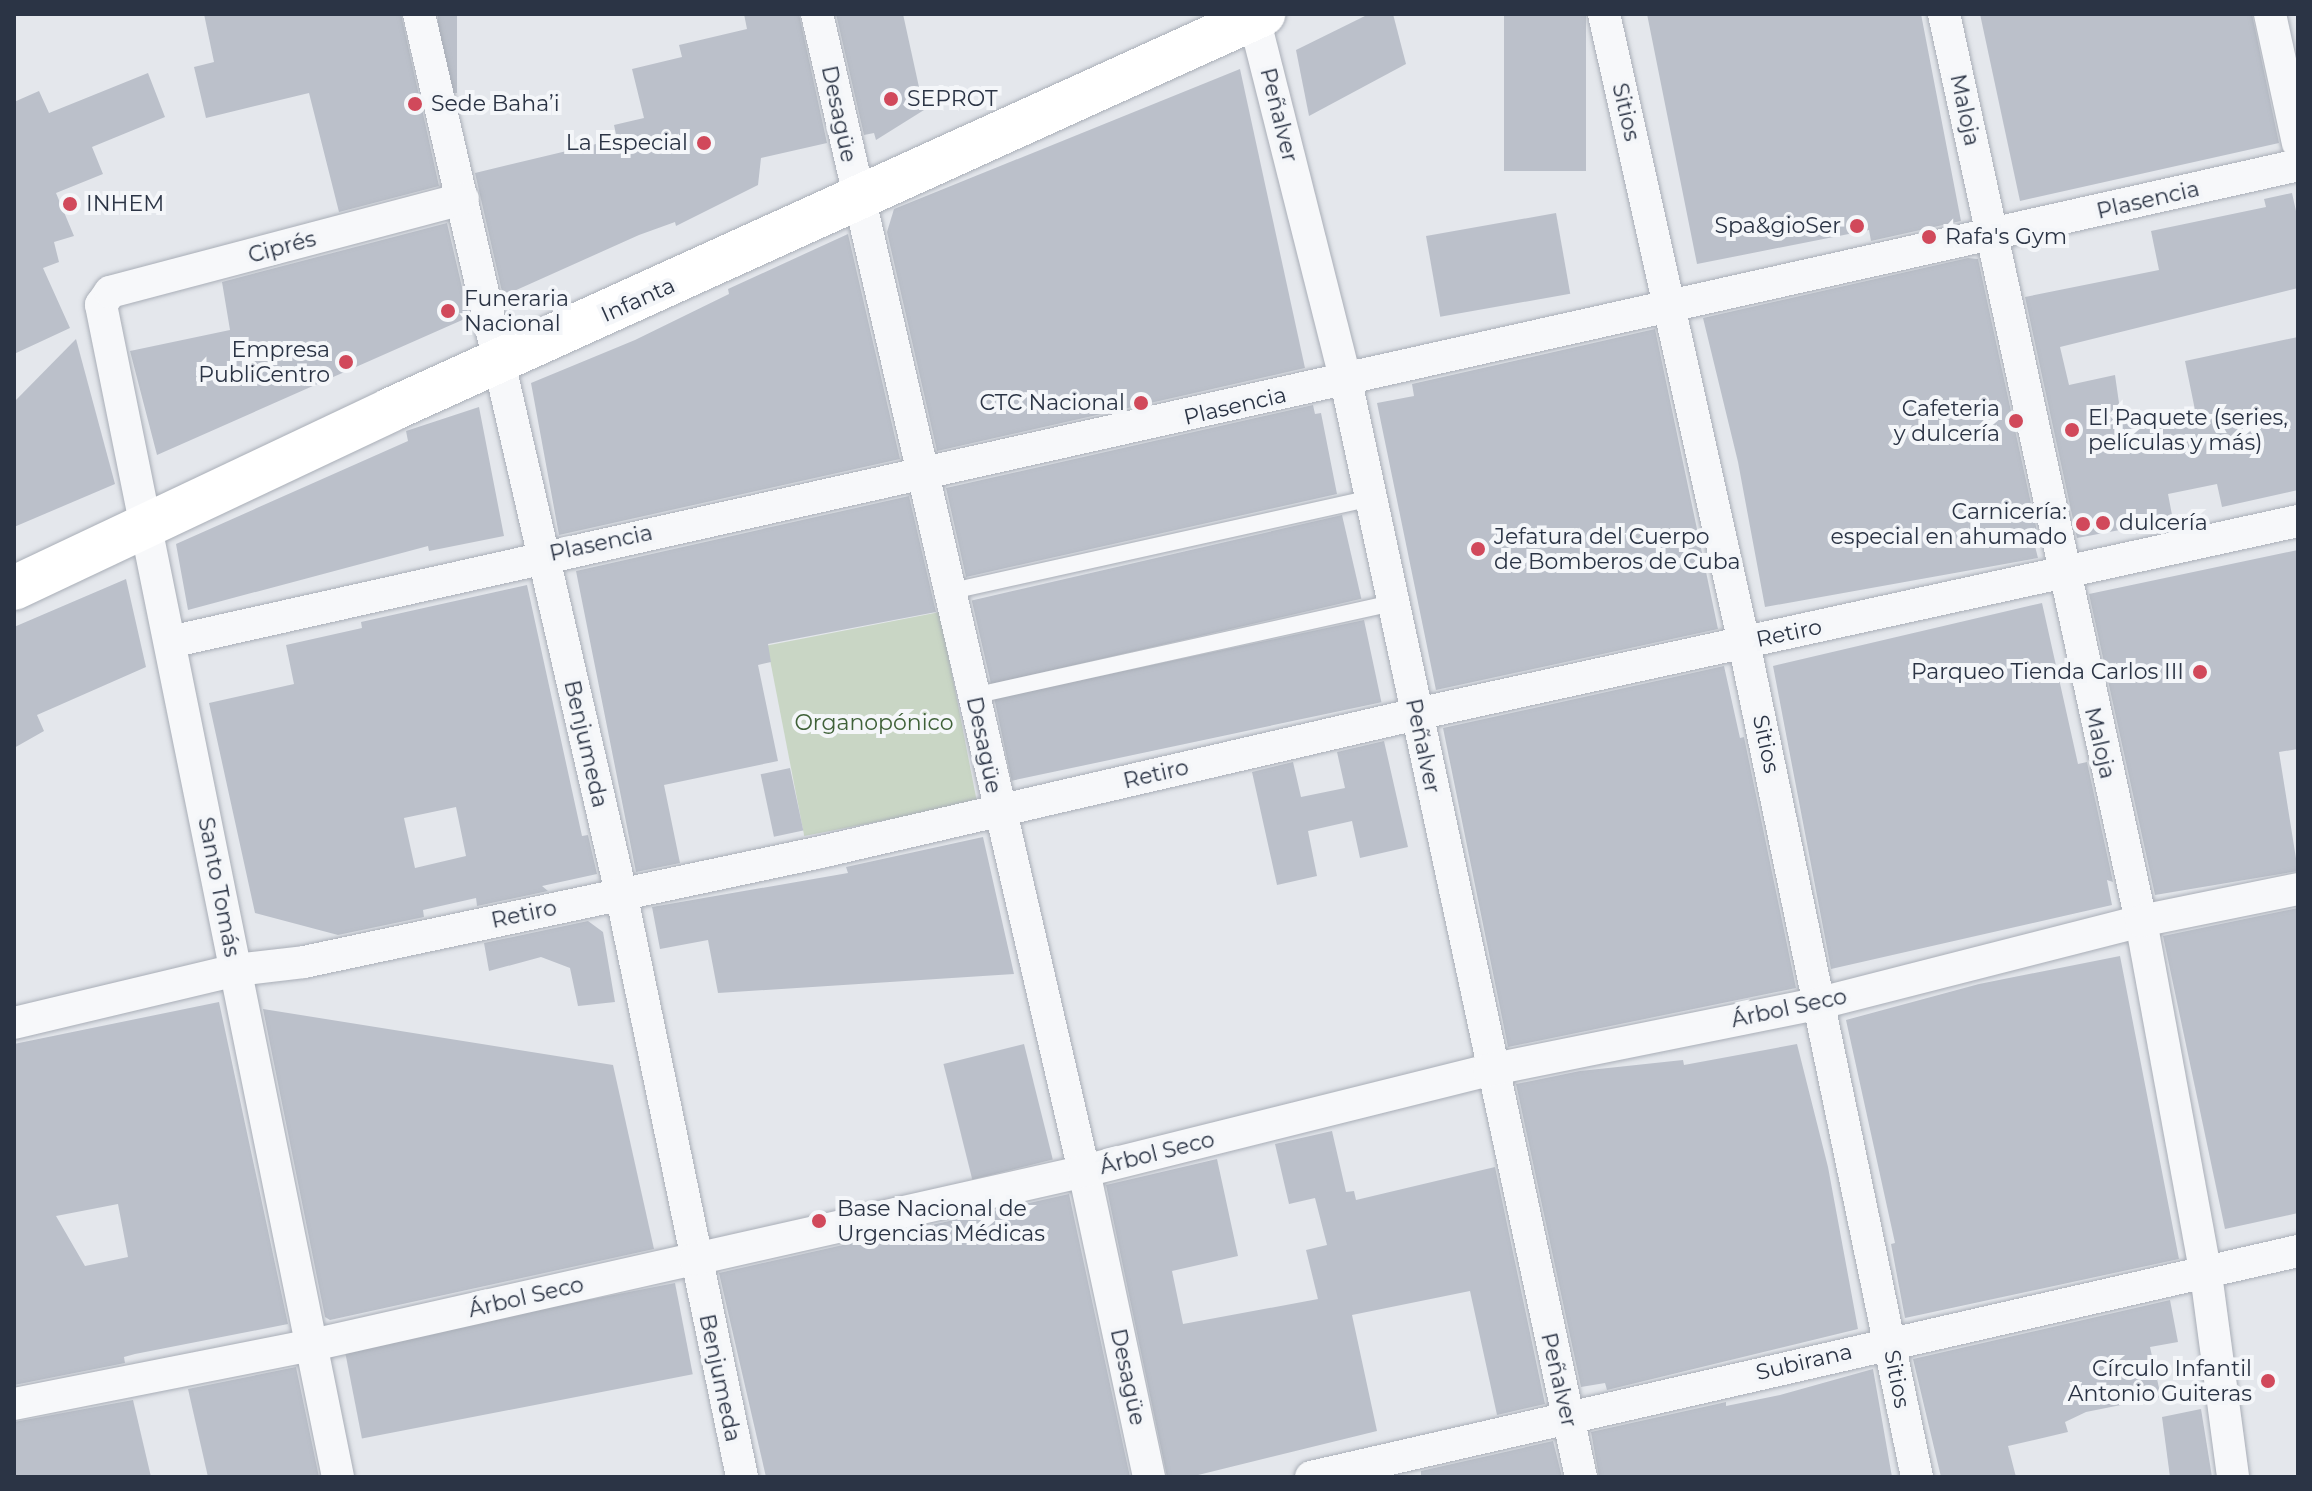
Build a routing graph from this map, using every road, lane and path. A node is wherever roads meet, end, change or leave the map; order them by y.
1 (419, 14) edge
2 (817, 14) edge
3 (1604, 14) edge
4 (1944, 14) edge
5 (2270, 14) edge
6 (1259, 16) edge
7 (2298, 143) edge
8 (2298, 165) edge
9 (463, 199) junction
10 (858, 202) junction
11 (1992, 236) junction
12 (103, 298) joint
13 (1669, 305) junction
14 (499, 361) junction
15 (1346, 381) junction
16 (922, 475) junction
17 (1370, 498) junction
18 (2298, 521) edge
19 (144, 530) junction
20 (542, 556) junction
21 (2061, 572) junction
22 (14, 588) edge
23 (952, 591) junction
24 (1392, 603) junction
25 (170, 642) junction
26 (1744, 643) junction
27 (973, 696) junction
28 (1417, 714) junction
29 (998, 811) junction
30 (2298, 889) edge
31 (621, 893) junction
32 (2141, 921) junction
33 (236, 970) junction
34 (1820, 1003) junction
35 (14, 1023) edge
36 (1489, 1070) junction
37 (1084, 1171) junction
38 (2298, 1251) edge
39 (695, 1259) junction
40 (2206, 1274) junction
41 (1890, 1343) junction
42 (312, 1345) junction
43 (14, 1404) edge
44 (1568, 1416) junction
45 (338, 1477) edge
46 (742, 1477) edge
47 (1149, 1477) edge
48 (1311, 1477) edge
49 (1581, 1477) edge
50 (1917, 1477) edge
51 (2233, 1477) edge

1 - 9 street, Benjumeda
2 - 10 street, Desagüe
3 - 13 street, Sitios
4 - 11 street, Maloja
5 - 7 street
6 - 10 main road, Infanta
6 - 15 street, Peñalver
8 - 11 street, Plasencia
9 - 12 street, Ciprés
9 - 14 street, Benjumeda
10 - 14 main road, Infanta
10 - 16 street, Desagüe
11 - 13 street, Plasencia
11 - 21 street, Maloja
12 - 19 street, Santo Tomás
13 - 15 street, Plasencia
13 - 26 street, Sitios
14 - 19 main road, Infanta
14 - 20 street, Benjumeda
15 - 16 street, Plasencia
15 - 17 street, Peñalver
16 - 20 street, Plasencia
16 - 23 street, Desagüe
17 - 23 lane
17 - 24 street, Peñalver
18 - 21 street, Retiro
19 - 22 main road, Infanta
19 - 25 street, Santo Tomás
20 - 25 street, Plasencia
20 - 31 street, Benjumeda
21 - 26 street, Retiro
21 - 32 street, Maloja
23 - 27 street, Desagüe
24 - 27 lane
24 - 28 street, Peñalver
25 - 33 street, Santo Tomás
26 - 28 street, Retiro
26 - 34 street, Sitios
27 - 29 street, Desagüe
28 - 29 street, Retiro
28 - 36 street, Peñalver
29 - 31 street, Retiro
29 - 37 street, Desagüe
30 - 32 street, Árbol Seco
31 - 33 street, Retiro
31 - 39 street, Benjumeda
32 - 34 street, Árbol Seco
32 - 40 street, Maloja
33 - 35 street, Retiro
33 - 42 street, Santo Tomás
34 - 36 street, Árbol Seco
34 - 41 street, Sitios
36 - 37 street, Árbol Seco
36 - 44 street, Peñalver
37 - 39 street, Árbol Seco
37 - 47 street, Desagüe
38 - 40 street, Subirana
39 - 42 street, Árbol Seco
39 - 46 street, Benjumeda
40 - 41 street, Subirana
40 - 51 street, Maloja
41 - 44 street, Subirana
41 - 50 street, Sitios
42 - 43 street, Árbol Seco
42 - 45 street, Santo Tomás
44 - 48 street, Subirana
44 - 49 street, Peñalver

